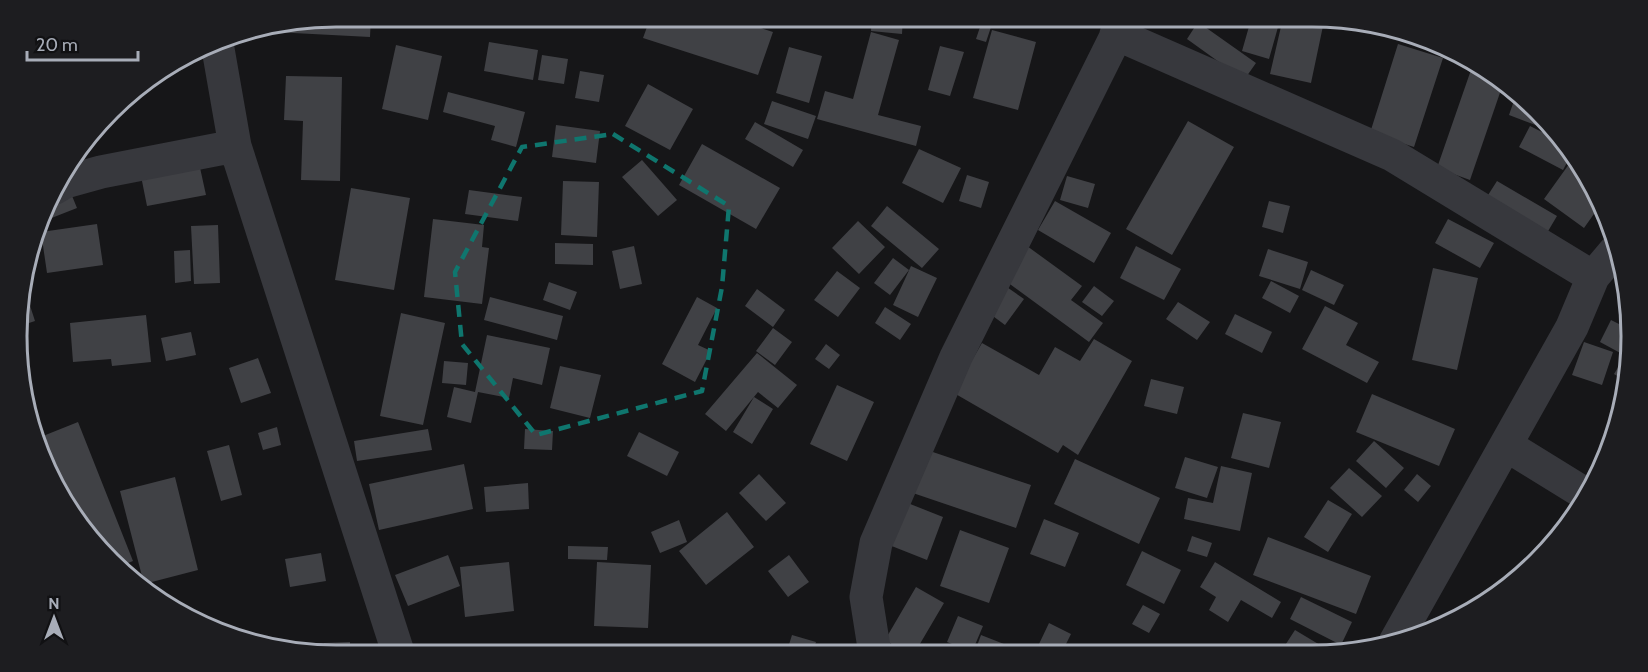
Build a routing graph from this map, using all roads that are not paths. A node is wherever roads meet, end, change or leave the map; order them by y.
1 (1120, 27) edge
2 (1125, 27) edge
3 (218, 51) edge
4 (235, 146) junction
5 (68, 181) edge
6 (1610, 257) edge
7 (1593, 277) junction
8 (1506, 446) junction
9 (1580, 491) edge
10 (1401, 632) edge
11 (396, 645) edge
12 (874, 645) edge

1 - 12 street
2 - 7 street
3 - 4 street
4 - 5 street
4 - 11 street
6 - 7 street
7 - 8 street
8 - 9 street
8 - 10 street

